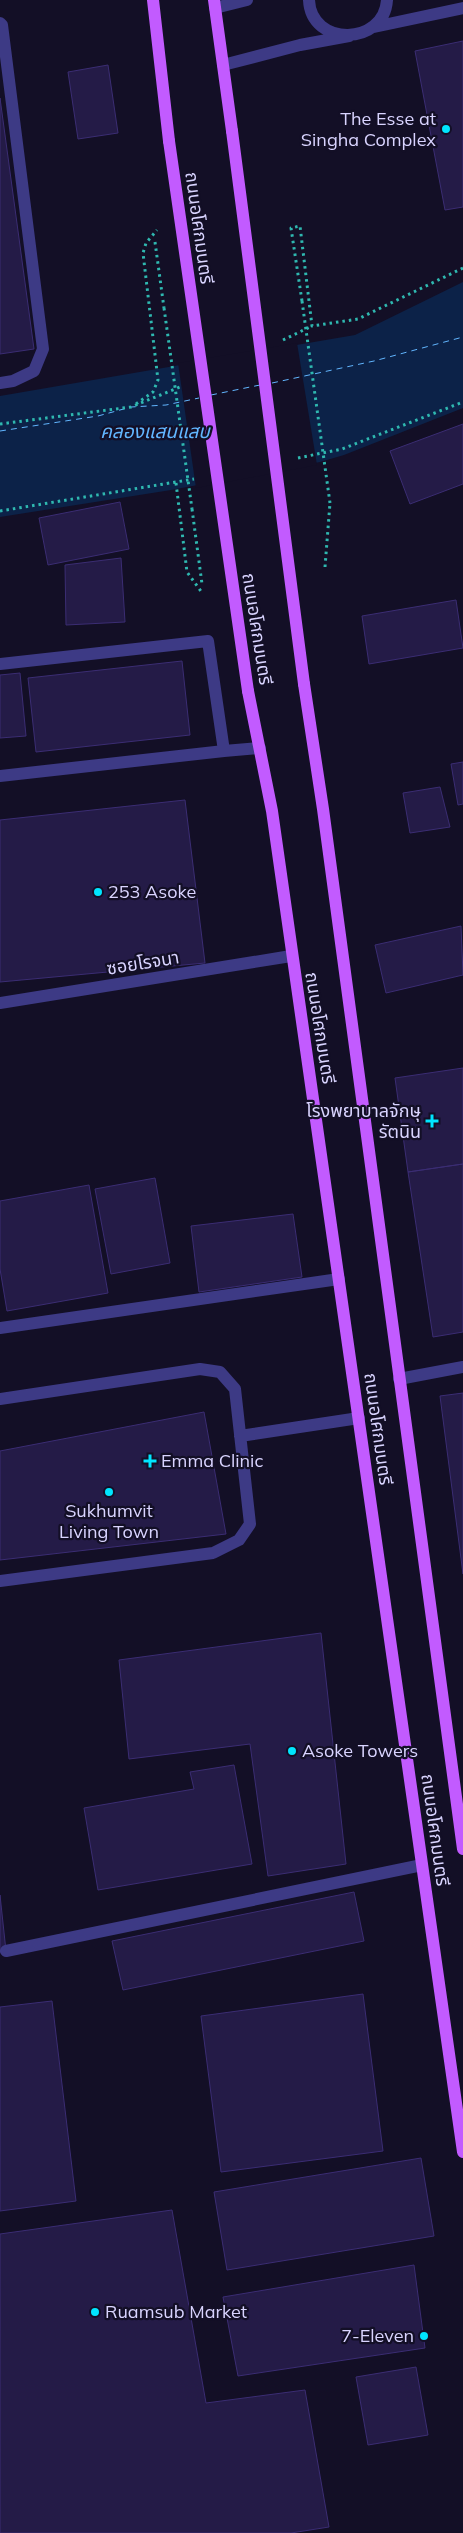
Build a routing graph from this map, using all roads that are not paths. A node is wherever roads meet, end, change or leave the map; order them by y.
1 (153, 0) edge
2 (247, 0) edge
3 (309, 0) edge
4 (387, 0) edge
5 (215, 4) edge
6 (463, 8) edge
7 (0, 23) edge
8 (374, 27) junction
9 (349, 36) junction
10 (223, 65) junction
11 (0, 383) edge
12 (0, 664) edge
13 (260, 748) junction
14 (224, 751) junction
15 (0, 776) edge
16 (291, 956) junction
17 (0, 1003) edge
18 (339, 1279) junction
19 (0, 1328) edge
20 (463, 1367) edge
21 (399, 1378) junction
22 (0, 1399) edge
23 (359, 1418) junction
24 (240, 1436) junction
25 (0, 1581) edge
26 (463, 1849) edge
27 (422, 1865) junction
28 (6, 1951) dead end
29 (463, 2152) edge

1 - 13 main road, ถนนอโศกมนตรี, bridge
2 - 5 street
3 - 9 street
4 - 8 street
5 - 10 main road, ถนนอโศกมนตรี
6 - 8 street
7 - 11 street
8 - 9 street
9 - 10 street
10 - 21 main road, ถนนอโศกมนตรี, bridge
12 - 14 street
13 - 14 street
13 - 16 main road, ถนนอโศกมนตรี
14 - 15 street
16 - 17 street, ซอยโรจนา
16 - 18 main road, ถนนอโศกมนตรี
18 - 19 street
18 - 23 main road, ถนนอโศกมนตรี
20 - 21 street
21 - 26 main road, ถนนอโศกมนตรี
22 - 24 street
23 - 24 street
23 - 27 main road, ถนนอโศกมนตรี
24 - 25 street
27 - 28 street
27 - 29 main road, ถนนอโศกมนตรี

